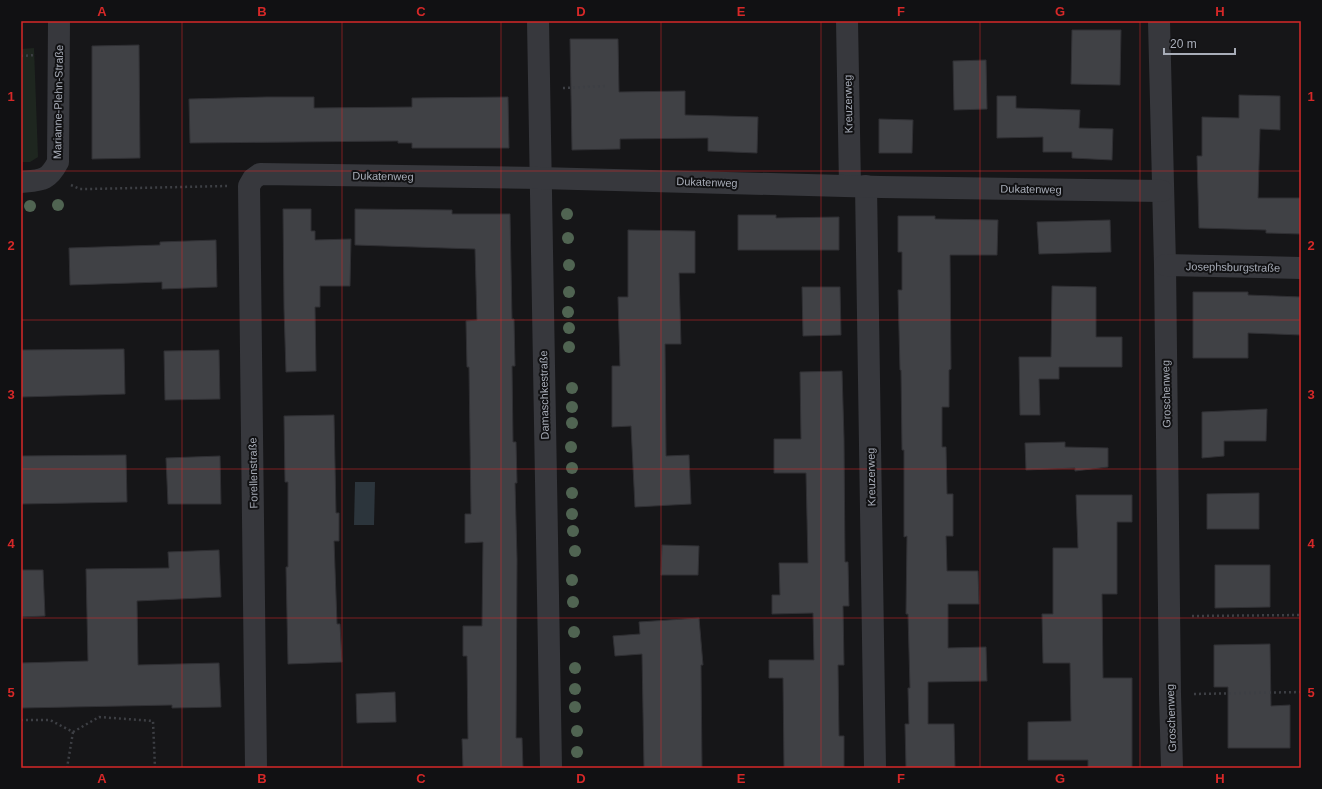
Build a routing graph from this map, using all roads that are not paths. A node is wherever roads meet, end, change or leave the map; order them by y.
1 (59, 21) edge
2 (538, 21) edge
3 (847, 21) edge
4 (1159, 21) edge
5 (540, 178) junction
6 (21, 182) edge
7 (251, 182) joint
8 (858, 186) junction
9 (1162, 191) junction
10 (1165, 265) junction
11 (1301, 268) edge
12 (256, 768) edge
13 (551, 768) edge
14 (875, 768) edge
15 (1172, 768) edge

1 - 6 street, Marianne-Plehn-Straße
2 - 5 street, Damaschkestraße
3 - 8 street, Kreuzerweg
4 - 9 street, Groschenweg
5 - 7 street, Dukatenweg
5 - 8 street, Dukatenweg
5 - 13 street, Damaschkestraße
7 - 12 street, Forellenstraße
8 - 9 street, Dukatenweg
8 - 14 street, Kreuzerweg
9 - 10 street, Groschenweg
10 - 11 street, Josephsburgstraße
10 - 15 street, Groschenweg

